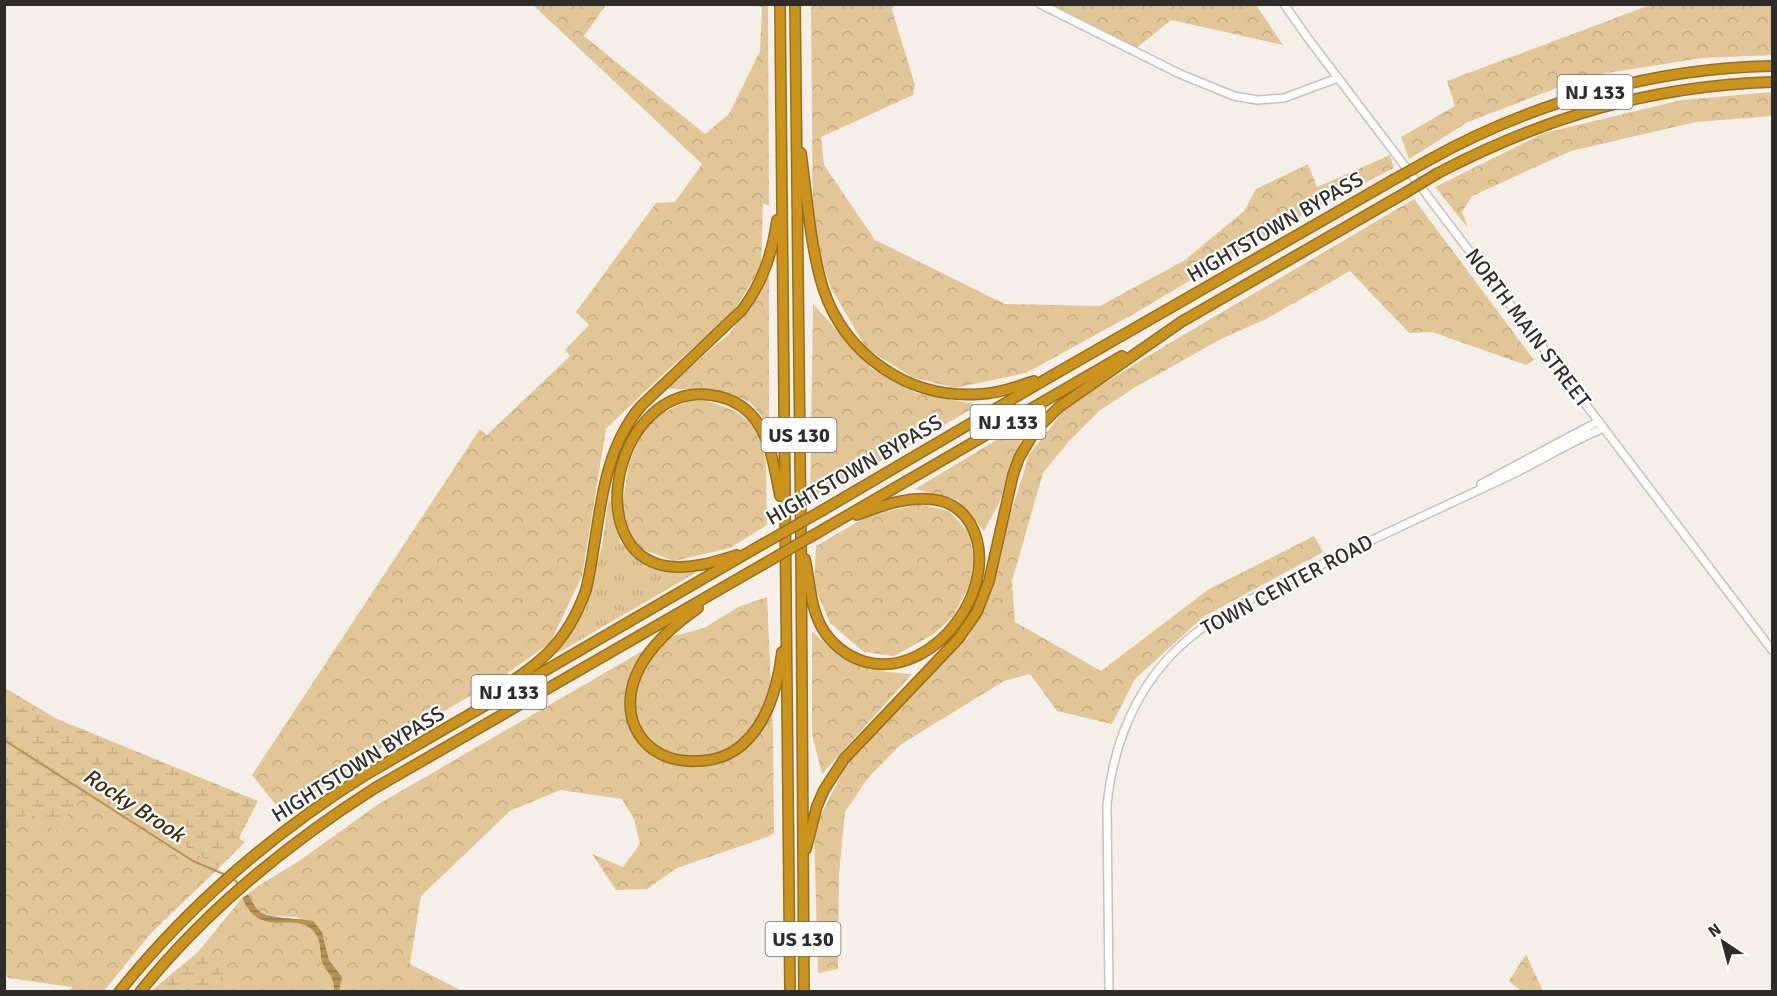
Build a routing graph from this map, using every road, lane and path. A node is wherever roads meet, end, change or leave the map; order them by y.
1 (780, 4) edge
2 (795, 4) edge
3 (1040, 4) edge
4 (1284, 4) edge
5 (1773, 66) edge
6 (1338, 78) junction
7 (1773, 82) edge
8 (796, 115) junction
9 (782, 191) junction
10 (1184, 320) junction
11 (1048, 378) junction
12 (1599, 421) junction
13 (1604, 428) junction
14 (1434, 510) junction
15 (785, 517) junction
16 (828, 527) junction
17 (801, 541) junction
18 (758, 547) junction
19 (751, 572) junction
20 (786, 623) junction
21 (1773, 650) edge
22 (382, 765) junction
23 (803, 866) junction
24 (120, 992) edge
25 (140, 992) edge
26 (790, 992) edge
27 (804, 992) edge
28 (1109, 992) edge

1 - 9 highway, US 130
2 - 8 highway, US 130
3 - 6 street
4 - 6 street, NORTH MAIN STREET
5 - 11 highway, HIGHTSTOWN BYPASS / NJ 133, bridge
6 - 12 street, NORTH MAIN STREET
7 - 10 highway, HIGHTSTOWN BYPASS / NJ 133, bridge
8 - 11 highway
8 - 17 highway, US 130
9 - 15 highway, US 130
9 - 22 highway
10 - 16 highway, HIGHTSTOWN BYPASS / NJ 133
10 - 23 highway
11 - 18 highway, HIGHTSTOWN BYPASS / NJ 133, bridge
12 - 13 street, NORTH MAIN STREET
12 - 14 street, TOWN CENTER ROAD
13 - 14 street, TOWN CENTER ROAD
13 - 21 street, NORTH MAIN STREET
14 - 28 street, TOWN CENTER ROAD
15 - 18 highway
15 - 20 highway, US 130
16 - 17 highway
16 - 19 highway, HIGHTSTOWN BYPASS / NJ 133, bridge
17 - 23 highway, US 130
18 - 22 highway, HIGHTSTOWN BYPASS / NJ 133
19 - 20 highway
19 - 25 highway, HIGHTSTOWN BYPASS / NJ 133
20 - 26 highway, US 130
22 - 24 highway, HIGHTSTOWN BYPASS / NJ 133
23 - 27 highway, US 130

